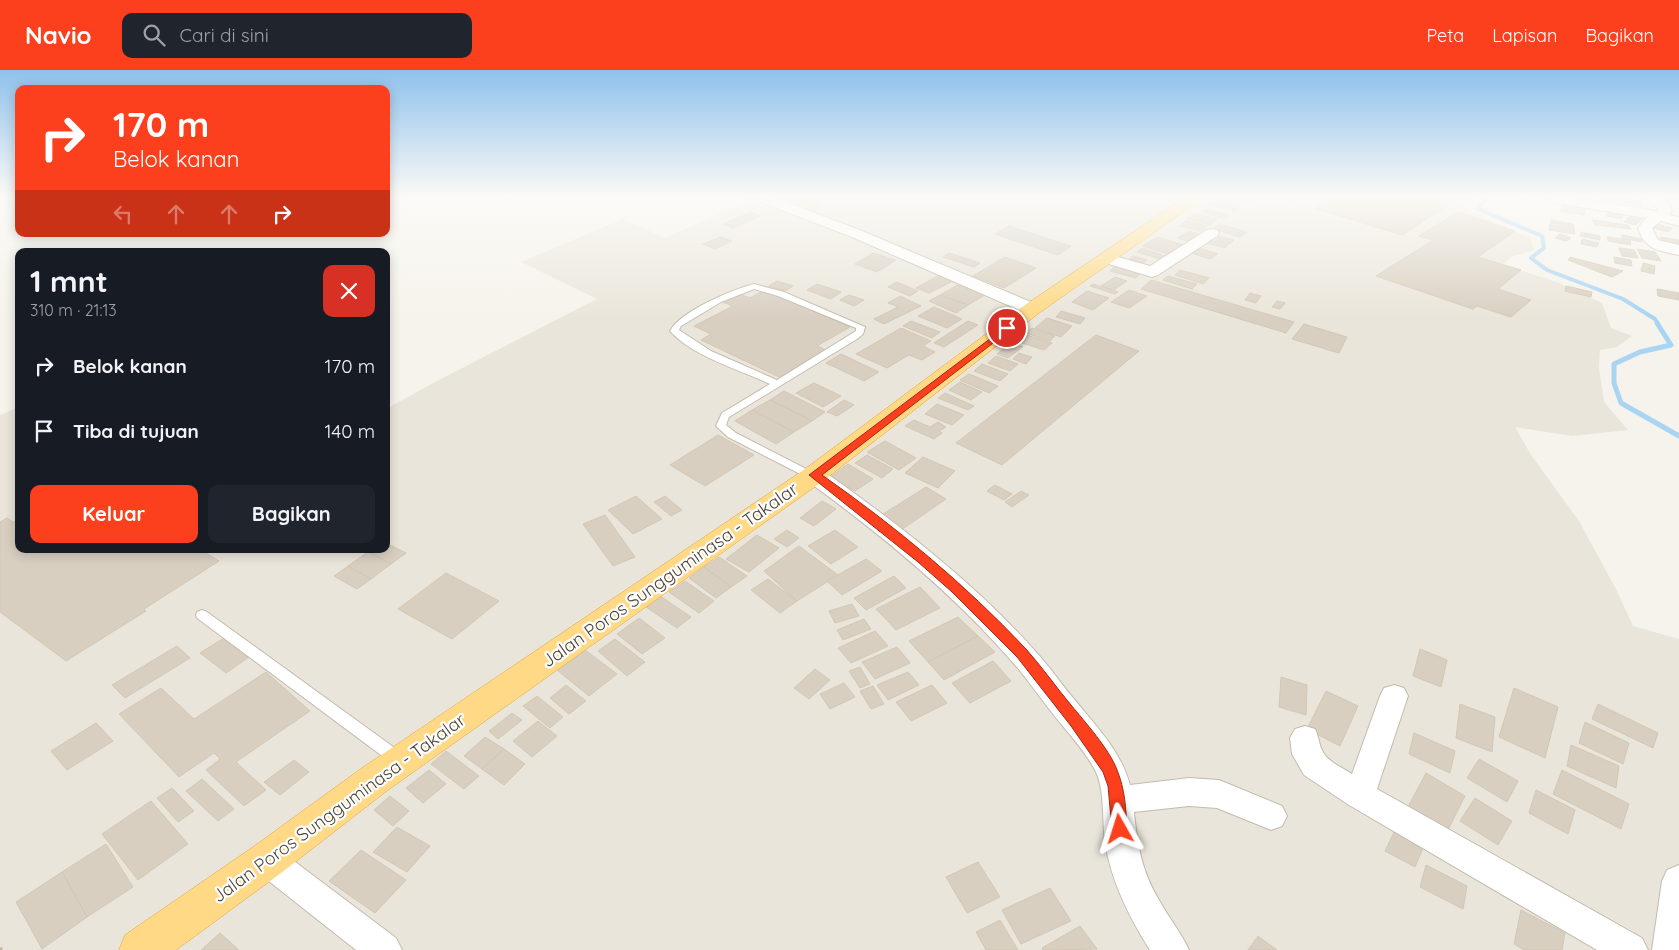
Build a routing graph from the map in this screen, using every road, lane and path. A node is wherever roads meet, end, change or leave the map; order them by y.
1 (864, 237) edge
2 (1138, 237) edge
3 (1206, 237) edge
4 (1648, 237) edge
5 (1679, 250) edge
6 (1106, 259) junction
7 (1032, 309) junction
8 (777, 383) junction
9 (813, 476) junction
10 (202, 615) dead end
11 (1394, 696) dead end
12 (1304, 738) dead end
13 (401, 761) junction
14 (1360, 795) junction
15 (1116, 800) junction
16 (1271, 816) dead end
17 (267, 860) junction
18 (1679, 881) edge
19 (140, 950) edge
20 (384, 950) edge
21 (1171, 950) edge
22 (1630, 950) edge
23 (1670, 950) edge

1 - 7 street
2 - 6 highway, Jalan Poros Sungguminasa - Takalar
3 - 6 street
4 - 5 street
6 - 7 highway, Jalan Poros Sungguminasa - Takalar
7 - 9 highway, Jalan Poros Sungguminasa - Takalar
8 - 8 lane
8 - 9 lane
9 - 13 highway, Jalan Poros Sungguminasa - Takalar
9 - 15 street
10 - 13 lane
11 - 14 street
12 - 14 street
13 - 17 highway, Jalan Poros Sungguminasa - Takalar
14 - 22 street
15 - 16 street
15 - 21 street
17 - 19 highway, Jalan Poros Sungguminasa - Takalar
17 - 20 street
18 - 23 street

